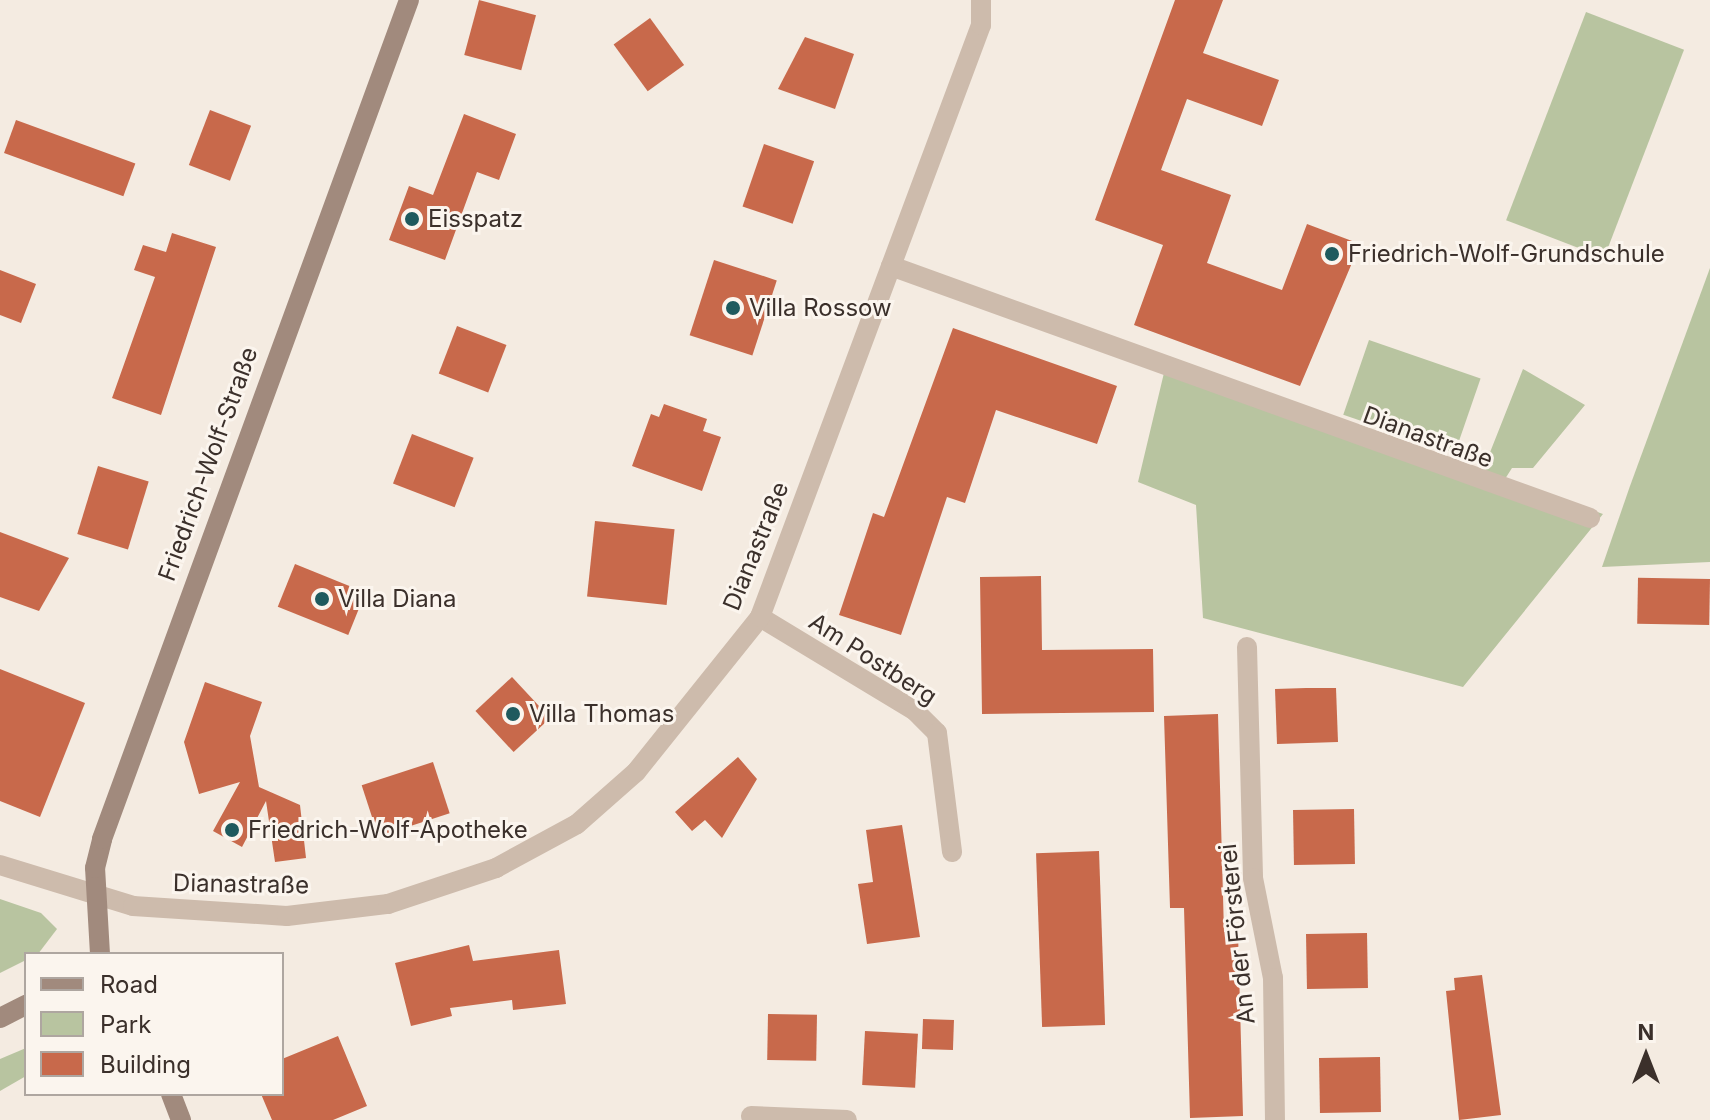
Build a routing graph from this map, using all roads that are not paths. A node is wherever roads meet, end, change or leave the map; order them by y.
1 (409, 0) edge
2 (981, 0) edge
3 (891, 266) junction
4 (1590, 518) dead end
5 (760, 617) junction
6 (1247, 647) dead end
7 (952, 852) dead end
8 (0, 865) edge
9 (98, 898) junction
10 (100, 952) edge
11 (24, 1006) edge
12 (0, 1018) edge
13 (172, 1096) edge
14 (751, 1116) dead end
15 (181, 1120) edge
16 (847, 1120) edge
17 (1275, 1120) edge

1 - 9 street, Friedrich-Wolf-Straße
2 - 3 street, Dianastraße
3 - 4 street, Dianastraße
3 - 5 street, Dianastraße
5 - 7 street, Am Postberg
5 - 9 street, Dianastraße
6 - 17 street, An der Försterei
8 - 9 street, Dianastraße
9 - 10 street, Friedrich-Wolf-Straße
11 - 12 street
13 - 15 street
14 - 16 street

